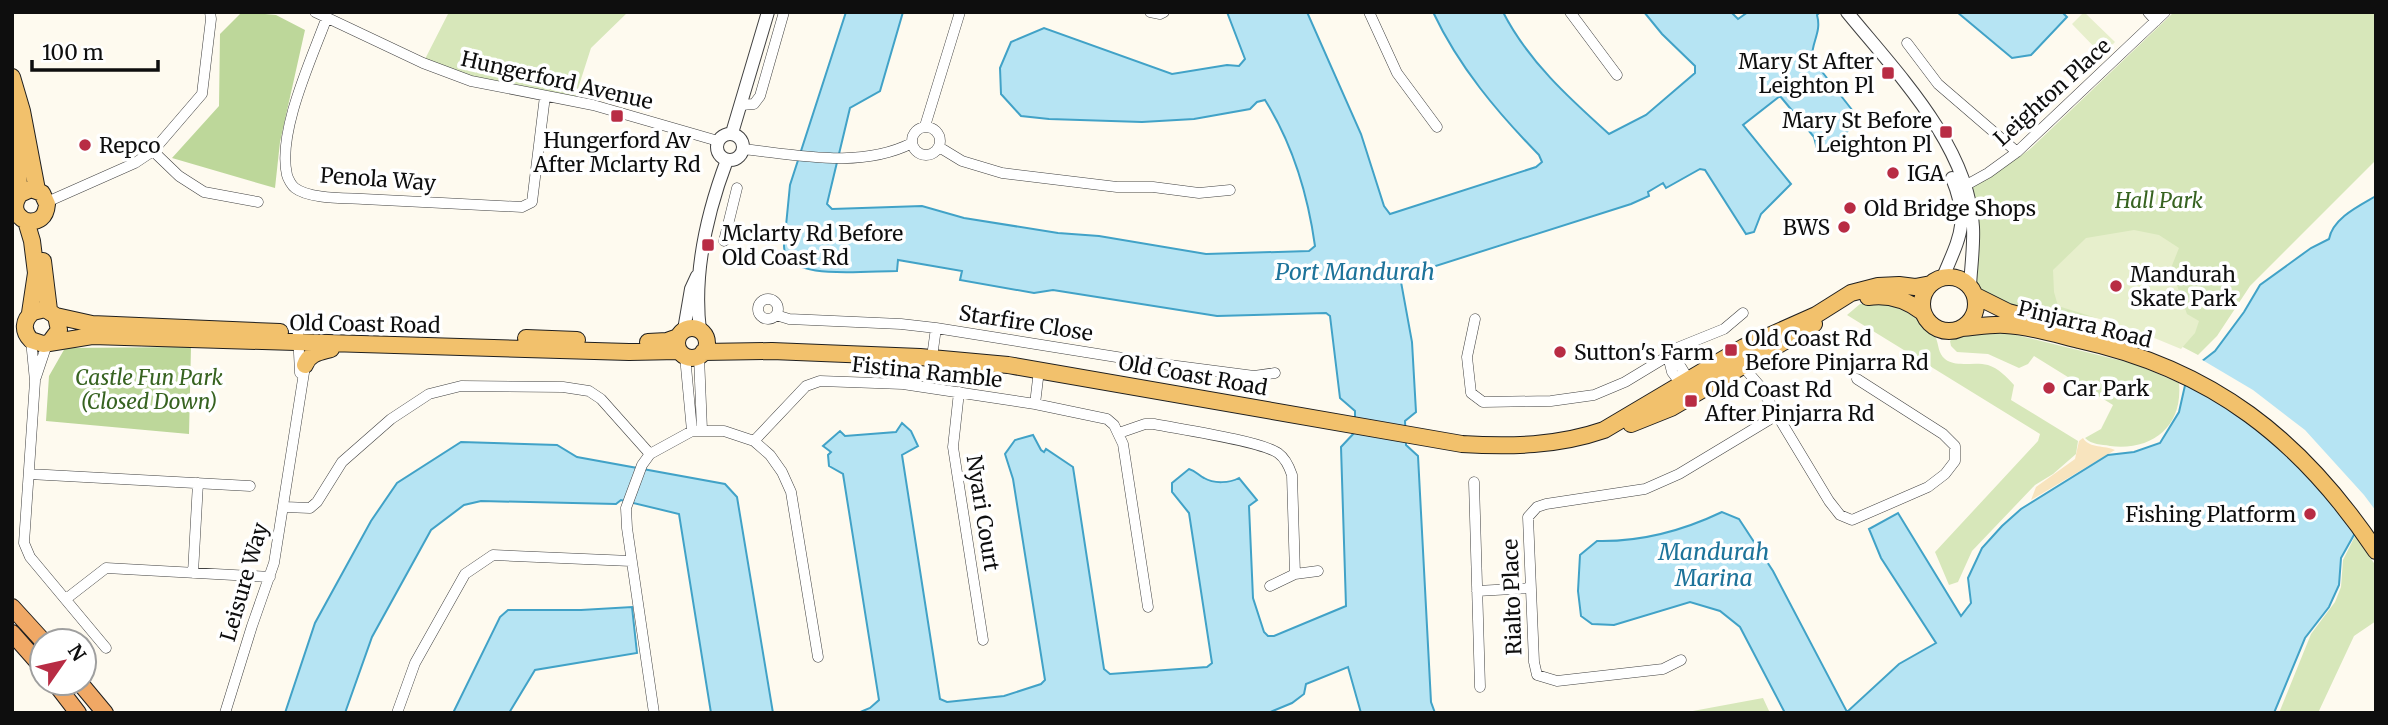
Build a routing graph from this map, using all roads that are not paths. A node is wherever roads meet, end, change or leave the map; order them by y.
1 (210, 12) edge
2 (315, 12) edge
3 (768, 12) edge
4 (784, 12) edge
5 (960, 12) edge
6 (1150, 12) edge
7 (1164, 12) edge
8 (1370, 12) edge
9 (1570, 12) edge
10 (1847, 12) edge
11 (2148, 12) edge
12 (2165, 12) edge
13 (327, 16) junction
14 (2156, 21) junction
15 (1907, 43) dead end
16 (1617, 75) dead end
17 (12, 77) edge
18 (545, 96) junction
19 (741, 105) junction
20 (12, 113) edge
21 (925, 126) junction
22 (1437, 127) dead end
23 (732, 133) junction
24 (718, 141) junction
25 (912, 143) junction
26 (939, 147) junction
27 (743, 149) junction
28 (153, 151) junction
29 (2017, 152) junction
30 (727, 160) junction
31 (737, 188) dead end
32 (1961, 188) junction
33 (1230, 190) dead end
34 (42, 196) junction
35 (258, 202) dead end
36 (712, 207) junction
37 (21, 210) edge
38 (732, 212) junction
39 (724, 241) dead end
40 (1937, 281) junction
41 (1973, 291) junction
42 (1921, 311) junction
43 (52, 313) junction
44 (1744, 313) dead end
45 (776, 315) dead end
46 (23, 317) edge
47 (1475, 319) dead end
48 (936, 328) junction
49 (1962, 328) junction
50 (303, 338) junction
51 (34, 341) edge
52 (692, 344) junction
53 (358, 345) junction
54 (1668, 356) junction
55 (932, 357) junction
56 (1743, 357) junction
57 (2177, 366) junction
58 (1040, 370) junction
59 (303, 371) junction
60 (1275, 373) dead end
61 (1857, 379) dead end
62 (34, 381) junction
63 (1689, 389) junction
64 (959, 392) junction
65 (1035, 404) junction
66 (1777, 415) junction
67 (697, 430) junction
68 (1119, 433) junction
69 (754, 441) junction
70 (650, 454) junction
71 (29, 474) junction
72 (1474, 482) dead end
73 (198, 483) junction
74 (250, 486) dead end
75 (285, 507) junction
76 (2371, 532) edge
77 (2376, 551) edge
78 (631, 561) junction
79 (1318, 570) dead end
80 (193, 573) junction
81 (1295, 574) junction
82 (270, 577) junction
83 (1270, 586) dead end
84 (1530, 588) junction
85 (1477, 591) junction
86 (66, 599) junction
87 (12, 607) edge
88 (1148, 607) dead end
89 (30, 627) edge
90 (12, 633) edge
91 (983, 640) dead end
92 (106, 648) dead end
93 (28, 651) edge
94 (818, 657) dead end
95 (1681, 660) dead end
96 (1480, 687) dead end
97 (66, 697) edge
98 (92, 697) edge
99 (78, 713) edge
100 (105, 713) edge
101 (225, 713) edge
102 (397, 713) edge
103 (654, 713) edge

1 - 28 street
2 - 13 street, Hungerford Avenue
3 - 19 street
4 - 19 street
5 - 21 street
6 - 7 street
8 - 22 street
9 - 16 street
10 - 32 street
11 - 14 street
12 - 14 street, Leighton Place
13 - 18 street, Hungerford Avenue
13 - 18 street, Penola Way
14 - 29 street, Leighton Place
15 - 29 street
17 - 34 main road
18 - 24 street, Hungerford Avenue
19 - 23 street
20 - 37 main road
21 - 25 street
21 - 26 street
23 - 24 street
23 - 27 street
24 - 30 street
25 - 26 street
25 - 27 street
26 - 33 street
27 - 30 street
28 - 34 street
28 - 35 street
29 - 32 street, Leighton Place
30 - 36 street
31 - 38 street
32 - 40 street
32 - 41 street
34 - 37 main road
34 - 37 main road
36 - 38 street
36 - 52 street
37 - 43 main road
37 - 46 main road
38 - 39 street
40 - 41 main road
40 - 42 main road
40 - 56 main road, Old Coast Road
41 - 49 main road
41 - 57 main road, Pinjarra Road
42 - 49 main road
42 - 56 main road, Old Coast Road
43 - 46 main road
43 - 50 main road, Old Coast Road
43 - 51 main road
44 - 54 street
45 - 48 street, Starfire Close
46 - 51 main road
47 - 54 street
48 - 55 street, Starfire Close
48 - 60 street, Starfire Close
49 - 57 main road, Pinjarra Road
50 - 51 main road, Old Coast Road
50 - 52 main road, Old Coast Road
50 - 53 main road, Old Coast Road
50 - 59 street, Leisure Way
51 - 62 street
51 - 62 street
52 - 53 main road, Old Coast Road
52 - 55 main road, Old Coast Road
52 - 67 street
53 - 59 main road
54 - 63 street
55 - 58 main road, Old Coast Road
56 - 63 main road, Old Coast Road
56 - 66 street
57 - 76 main road, Pinjarra Road
58 - 63 main road, Old Coast Road
58 - 65 street
59 - 75 street, Leisure Way
61 - 66 street
62 - 71 street
64 - 65 street, Fistina Ramble
64 - 69 street, Fistina Ramble
64 - 91 street, Nyari Court
65 - 68 street, Fistina Ramble
66 - 84 street, Rialto Place
67 - 69 street
67 - 70 street
68 - 81 street
68 - 88 street
69 - 94 street
70 - 75 street
70 - 78 street
71 - 73 street
71 - 86 street
72 - 85 street
73 - 74 street
73 - 80 street
75 - 82 street, Leisure Way
76 - 77 main road, Pinjarra Road
78 - 102 street
78 - 103 street
79 - 81 street
80 - 82 street
80 - 86 street
81 - 83 street
82 - 101 street, Leisure Way
84 - 85 street
84 - 95 street, Rialto Place
85 - 96 street
86 - 92 street
87 - 89 highway
90 - 93 highway
97 - 99 highway
98 - 100 highway

